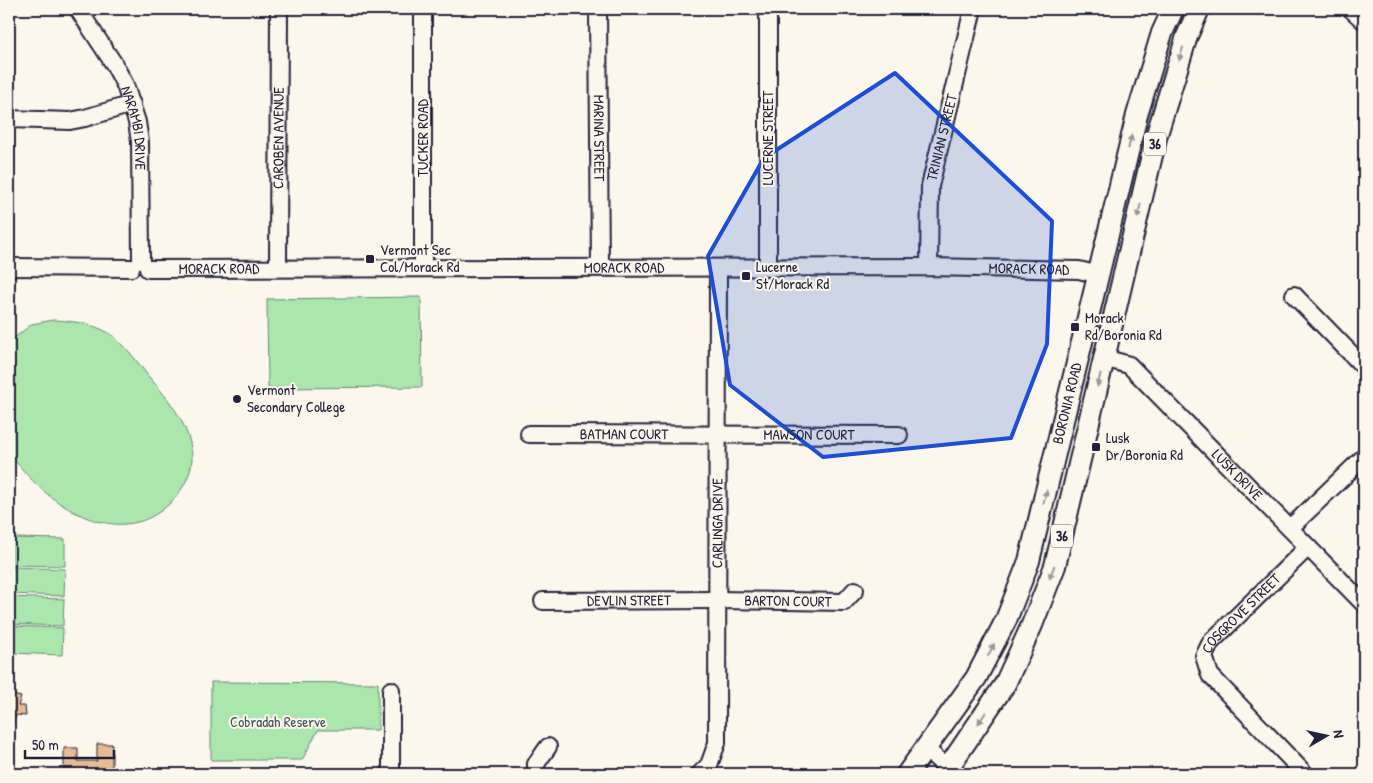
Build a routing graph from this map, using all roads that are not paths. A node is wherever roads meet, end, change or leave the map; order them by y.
1 (78, 9) edge
2 (279, 9) edge
3 (423, 9) edge
4 (598, 9) edge
5 (768, 9) edge
6 (973, 9) edge
7 (1173, 9) edge
8 (1199, 9) edge
9 (1351, 9) edge
10 (1364, 21) edge
11 (132, 104) junction
12 (9, 120) edge
13 (9, 266) edge
14 (140, 266) junction
15 (423, 267) junction
16 (600, 267) junction
17 (929, 267) junction
18 (278, 268) junction
19 (718, 268) junction
20 (768, 268) junction
21 (1099, 275) junction
22 (1123, 282) junction
23 (1294, 296) dead end
24 (1080, 352) junction
25 (1104, 358) junction
26 (1364, 367) edge
27 (529, 434) dead end
28 (718, 434) junction
29 (899, 435) dead end
30 (1364, 457) edge
31 (1290, 528) junction
32 (1308, 547) junction
33 (855, 590) dead end
34 (717, 600) junction
35 (542, 601) dead end
36 (1364, 604) edge
37 (391, 690) dead end
38 (548, 747) dead end
39 (926, 749) junction
40 (949, 772) edge
41 (391, 774) edge
42 (536, 774) edge
43 (700, 774) edge
44 (907, 774) edge
45 (1305, 774) edge

1 - 11 street, NARAMBI DRIVE
2 - 18 street, CAROBEN AVENUE
3 - 15 street, TUCKER ROAD
4 - 16 street, MARINA STREET
5 - 20 street, LUCERNE STREET
6 - 17 street, TRINIAN STREET
21 -> 7 main road, BORONIA ROAD / 36
8 -> 22 main road, BORONIA ROAD / 36
9 - 10 street
11 - 12 street
11 - 14 street, NARAMBI DRIVE
13 - 14 street, MORACK ROAD
14 - 18 street, MORACK ROAD
15 - 16 street, MORACK ROAD
15 - 18 street, MORACK ROAD
16 - 19 street, MORACK ROAD
17 - 20 street, MORACK ROAD
17 - 21 street, MORACK ROAD
19 - 20 street, MORACK ROAD
19 - 28 street, CARLINGA DRIVE
21 - 22 main road
21 - 24 main road, BORONIA ROAD / 36
22 - 25 main road, BORONIA ROAD / 36
23 - 26 street
24 - 25 main road
39 -> 24 main road, BORONIA ROAD / 36
25 - 31 street, LUSK DRIVE
25 -> 40 main road, BORONIA ROAD / 36
27 - 28 street, BATMAN COURT
28 - 29 street, MAWSON COURT
28 - 34 street, CARLINGA DRIVE
30 - 31 street
31 - 32 street, LUSK DRIVE
32 - 36 street, LUSK DRIVE
32 - 45 street, COSGROVE STREET
33 - 34 street, BARTON COURT
34 - 35 street, DEVLIN STREET
34 - 43 street, CARLINGA DRIVE
37 - 41 street
38 - 42 street
39 - 40 street
39 - 44 main road, BORONIA ROAD / 36

